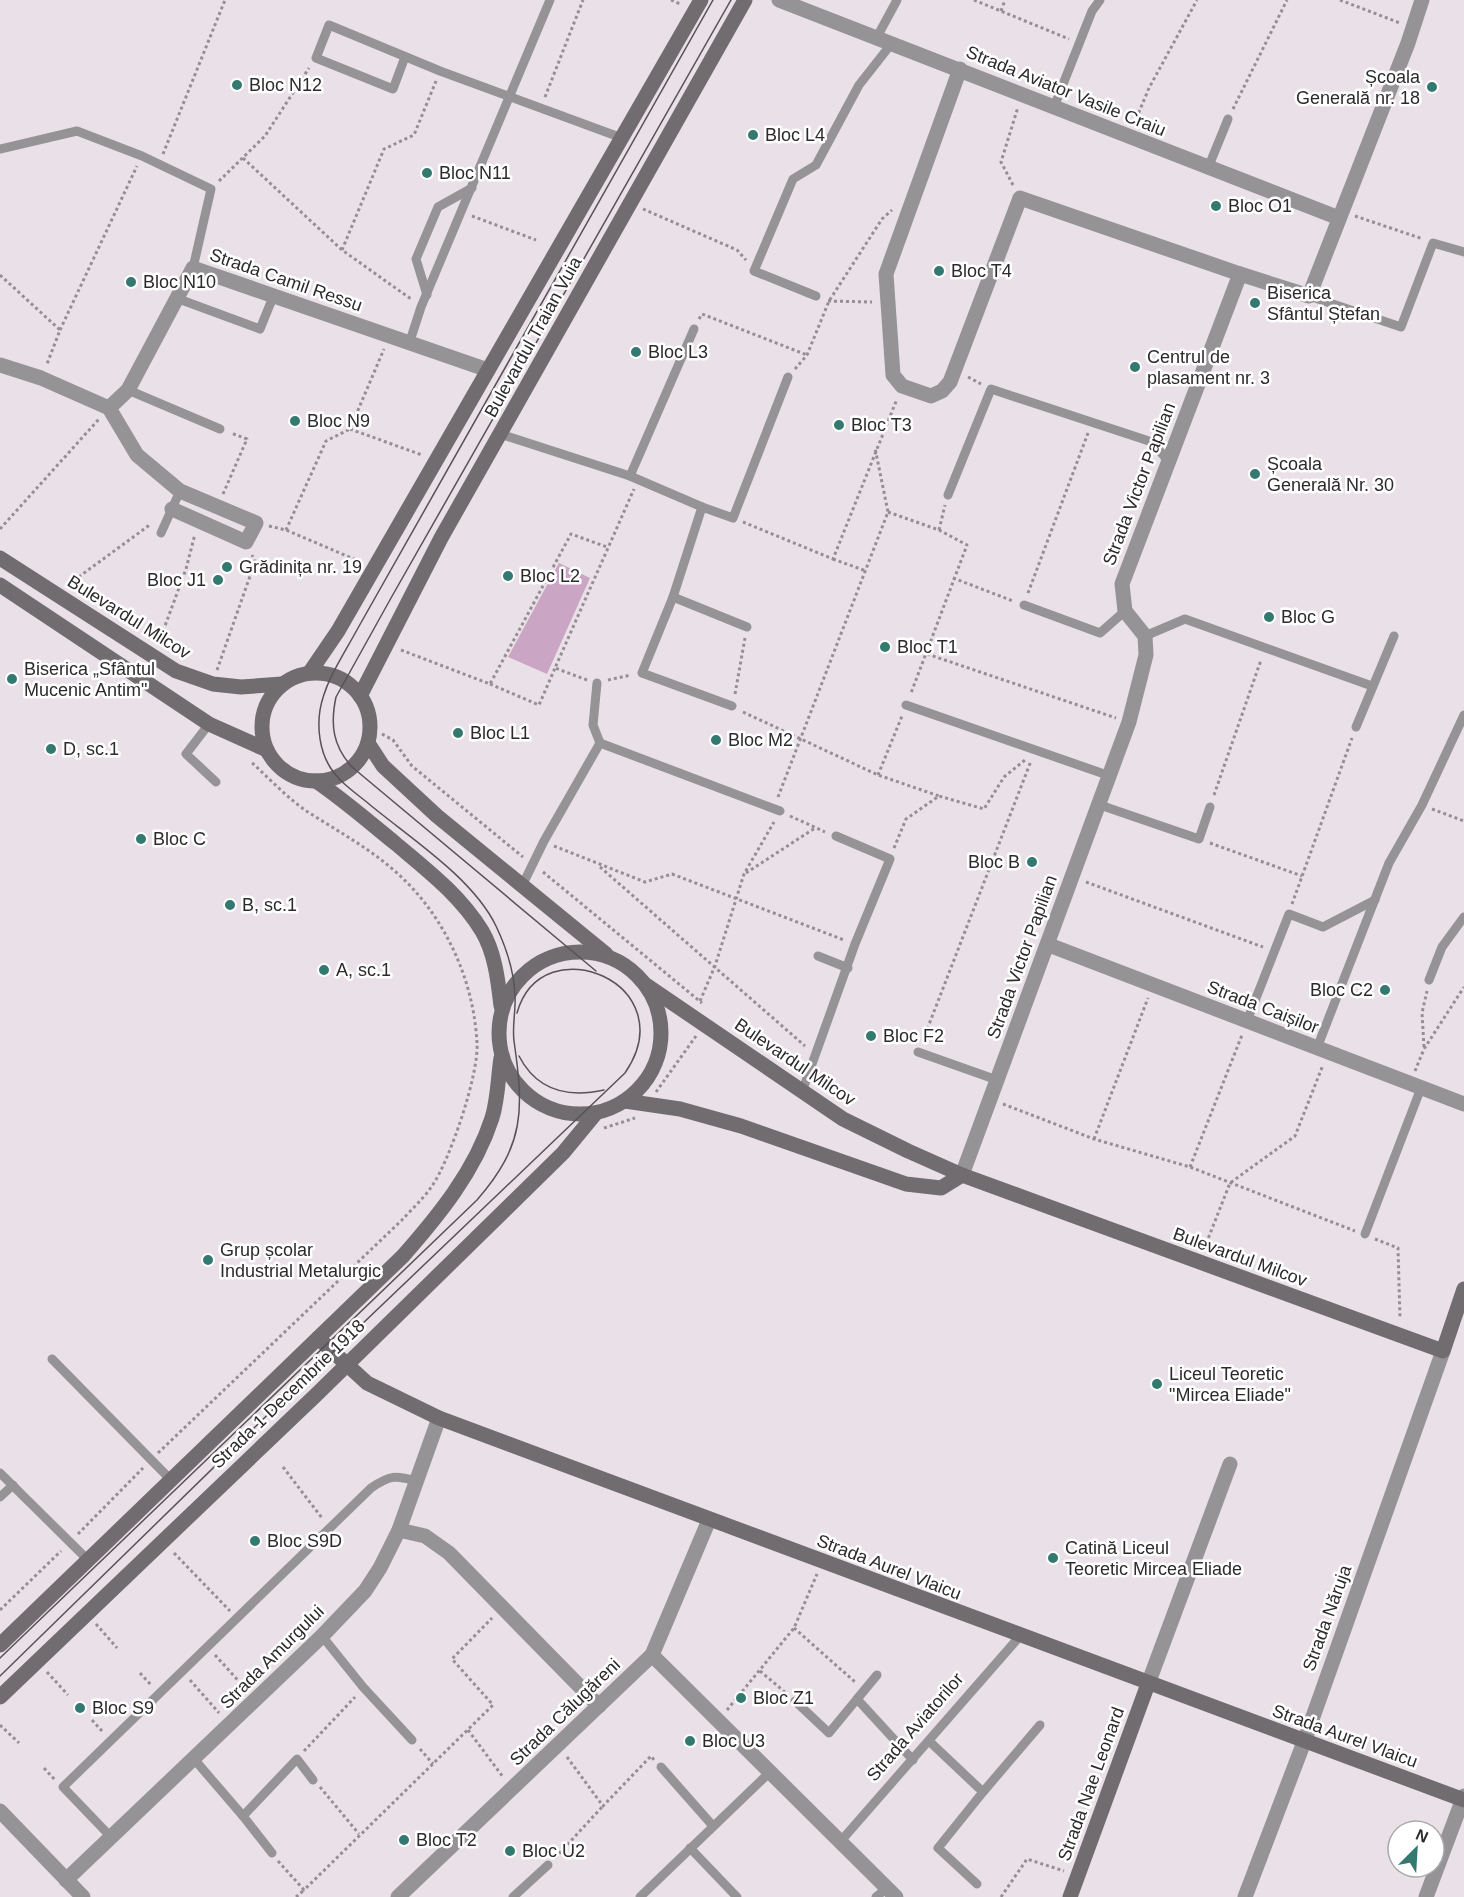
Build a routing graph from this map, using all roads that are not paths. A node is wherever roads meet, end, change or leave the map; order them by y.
1 (550, 0) edge
2 (701, 0) edge
3 (745, 0) edge
4 (779, 0) edge
5 (897, 0) edge
6 (1100, 0) edge
7 (1422, 0) edge
8 (877, 37) junction
9 (892, 43) junction
10 (405, 57) junction
11 (960, 69) junction
12 (510, 96) junction
13 (1054, 107) junction
14 (1228, 119) road end
15 (622, 138) junction
16 (0, 149) edge
17 (1208, 168) junction
18 (472, 188) junction
19 (1341, 214) junction
20 (1464, 252) edge
21 (193, 268) junction
22 (1240, 274) junction
23 (427, 295) junction
24 (816, 296) road end
25 (1309, 296) junction
26 (273, 297) junction
27 (176, 298) junction
28 (694, 329) road end
29 (409, 344) junction
30 (0, 364) edge
31 (488, 370) junction
32 (788, 377) road end
33 (128, 390) junction
34 (109, 408) junction
35 (220, 429) road end
36 (501, 434) junction
37 (1170, 463) junction
38 (634, 478) junction
39 (180, 490) junction
40 (948, 495) road end
41 (702, 507) junction
42 (172, 509) junction
43 (160, 533) dead end
44 (0, 558) edge
45 (0, 585) edge
46 (673, 597) junction
47 (1024, 605) road end
48 (1125, 611) junction
49 (747, 627) road end
50 (1145, 636) junction
51 (1394, 636) dead end
52 (310, 672) junction
53 (597, 683) road end
54 (282, 684) junction
55 (1372, 686) junction
56 (360, 696) junction
57 (906, 705) road end
58 (732, 706) road end
59 (1464, 715) edge
60 (209, 724) junction
61 (1356, 727) road end
62 (368, 743) junction
63 (600, 743) junction
64 (267, 750) junction
65 (1110, 776) junction
66 (316, 781) junction
67 (216, 782) dead end
68 (1100, 805) junction
69 (1210, 807) road end
70 (777, 809) road end
71 (836, 836) road end
72 (522, 886) junction
73 (1375, 900) junction
74 (1464, 917) edge
75 (1049, 945) junction
76 (608, 956) junction
77 (818, 956) dead end
78 (848, 968) junction
79 (1429, 980) road end
80 (646, 985) junction
81 (501, 1006) junction
82 (1247, 1021) junction
83 (1322, 1050) junction
84 (918, 1052) road end
85 (501, 1058) junction
86 (997, 1080) junction
87 (1415, 1086) junction
88 (802, 1092) junction
89 (625, 1101) junction
90 (1464, 1104) edge
91 (596, 1113) junction
92 (962, 1175) junction
93 (1365, 1234) road end
94 (1464, 1289) edge
95 (318, 1338) junction
96 (1443, 1352) junction
97 (52, 1359) dead end
98 (346, 1365) junction
99 (439, 1418) junction
100 (1230, 1464) dead end
101 (0, 1473) edge
102 (171, 1480) junction
103 (417, 1481) junction
104 (12, 1485) junction
105 (0, 1497) edge
106 (709, 1520) junction
107 (399, 1530) junction
108 (88, 1560) junction
109 (322, 1636) junction
110 (1020, 1636) junction
111 (0, 1645) edge
112 (652, 1655) junction
113 (877, 1675) dead end
114 (1148, 1684) junction
115 (0, 1697) edge
116 (857, 1699) junction
117 (795, 1701) road end
118 (600, 1706) junction
119 (1040, 1725) dead end
120 (412, 1740) road end
121 (929, 1741) junction
122 (1304, 1742) junction
123 (194, 1759) junction
124 (913, 1760) junction
125 (661, 1767) road end
126 (770, 1772) junction
127 (314, 1780) road end
128 (983, 1792) junction
129 (1464, 1799) edge
130 (0, 1811) edge
131 (243, 1816) junction
132 (713, 1826) junction
133 (111, 1837) junction
134 (840, 1842) junction
135 (690, 1848) junction
136 (272, 1853) road end
137 (548, 1865) road end
138 (66, 1880) junction
139 (977, 1884) dead end
140 (886, 1894) edge
141 (83, 1897) edge
142 (398, 1897) edge
143 (513, 1897) edge
144 (640, 1897) edge
145 (737, 1897) edge
146 (1070, 1897) edge
147 (1245, 1897) edge
148 (1426, 1897) edge

1 - 12 lane
2 - 15 main road, Bulevardul Traian Vuia
3 - 36 main road, Bulevardul Traian Vuia
4 - 8 street, Strada Aviator Vasile Craiu
5 - 8 lane
6 - 13 lane
7 - 19 street
8 - 9 street, Strada Aviator Vasile Craiu
9 - 11 street, Strada Aviator Vasile Craiu
9 - 24 lane
10 - 10 lane
10 - 12 lane
11 - 13 street, Strada Aviator Vasile Craiu
11 - 22 street
12 - 15 lane
12 - 18 lane
13 - 17 street, Strada Aviator Vasile Craiu
14 - 17 lane
15 - 31 main road, Bulevardul Traian Vuia
16 - 21 lane
17 - 19 street, Strada Aviator Vasile Craiu
18 - 23 lane
18 - 23 lane
19 - 25 street
20 - 25 lane
21 - 26 street, Strada Camil Ressu
21 - 27 street, Strada Camil Ressu
22 - 25 street
22 - 37 street, Strada Victor Papilian
23 - 29 lane
26 - 27 lane
26 - 29 street, Strada Camil Ressu
27 - 33 street, Strada Camil Ressu
28 - 38 lane
29 - 31 street, Strada Camil Ressu
30 - 34 street
31 - 52 main road, Bulevardul Traian Vuia
32 - 41 lane
33 - 34 street, Strada Camil Ressu
33 - 35 lane
34 - 39 street
36 - 38 lane
36 - 56 main road, Bulevardul Traian Vuia
37 - 40 lane
37 - 48 street, Strada Victor Papilian
38 - 41 lane
39 - 42 lane
39 - 42 street
41 - 46 lane
42 - 43 lane
44 - 54 main road, Bulevardul Milcov
45 - 60 main road
46 - 49 lane
46 - 58 lane
47 - 48 lane
48 - 50 street
50 - 55 lane
50 - 65 street, Strada Victor Papilian
51 - 55 lane
52 - 54 main road
52 - 56 main road
53 - 63 lane
54 - 64 main road
55 - 61 lane
56 - 62 main road
57 - 65 lane
59 - 73 lane
60 - 64 main road
60 - 67 lane
62 - 66 main road
62 - 72 main road
63 - 70 lane
63 - 72 lane
64 - 66 main road
65 - 68 street, Strada Victor Papilian
66 - 81 main road
68 - 69 lane
68 - 75 street, Strada Victor Papilian
71 - 78 lane
72 - 76 main road
73 - 82 lane
73 - 83 lane
74 - 79 lane
75 - 82 street, Strada Caișilor
75 - 86 street, Strada Victor Papilian
76 - 80 main road
76 - 81 main road
77 - 78 lane
78 - 88 lane
80 - 88 main road, Bulevardul Milcov
80 - 89 main road
81 - 85 main road
82 - 83 street, Strada Caișilor
83 - 87 street, Strada Caișilor
84 - 86 lane
85 - 91 main road
85 - 95 main road, Strada 1 Decembrie 1918
86 - 92 street, Strada Victor Papilian
87 - 90 street, Strada Caișilor
87 - 93 lane
88 - 92 main road, Bulevardul Milcov
89 - 91 main road
89 - 92 main road
91 - 98 main road, Strada 1 Decembrie 1918
92 - 96 main road, Bulevardul Milcov
94 - 96 main road
95 - 98 main road, Strada Aurel Vlaicu
95 - 102 main road, Strada 1 Decembrie 1918
96 - 122 street, Strada Năruja
97 - 102 lane
98 - 99 main road, Strada Aurel Vlaicu
98 - 115 main road, Strada 1 Decembrie 1918
99 - 103 street, Strada Amurgului
99 - 106 main road, Strada Aurel Vlaicu
100 - 114 street
101 - 104 lane
102 - 108 main road, Strada 1 Decembrie 1918
103 - 107 street, Strada Amurgului
103 - 133 lane
104 - 105 lane
104 - 108 lane
106 - 110 main road, Strada Aurel Vlaicu
106 - 112 street, Strada Călugăreni
107 - 109 street, Strada Amurgului
107 - 118 street
108 - 111 main road, Strada 1 Decembrie 1918
109 - 120 lane
109 - 123 street, Strada Amurgului
110 - 114 main road, Strada Aurel Vlaicu
110 - 121 lane, Strada Aviatorilor
112 - 118 street, Strada Călugăreni
112 - 126 street
113 - 116 lane
114 - 122 main road, Strada Aurel Vlaicu
114 - 146 main road, Strada Nae Leonard
116 - 117 lane
116 - 124 lane
118 - 142 street, Strada Călugăreni
119 - 128 lane
121 - 124 lane, Strada Aviatorilor
121 - 128 lane
122 - 129 main road, Strada Aurel Vlaicu
122 - 147 street, Strada Năruja
123 - 131 lane
123 - 133 street, Strada Amurgului
124 - 134 lane, Strada Aviatorilor
125 - 132 lane
126 - 132 lane
126 - 134 street
127 - 131 lane
128 - 139 lane
129 - 148 street
130 - 138 street
131 - 136 lane
132 - 135 lane
133 - 138 street, Strada Amurgului
134 - 140 street
135 - 144 lane
135 - 145 lane
137 - 143 lane
138 - 141 street

